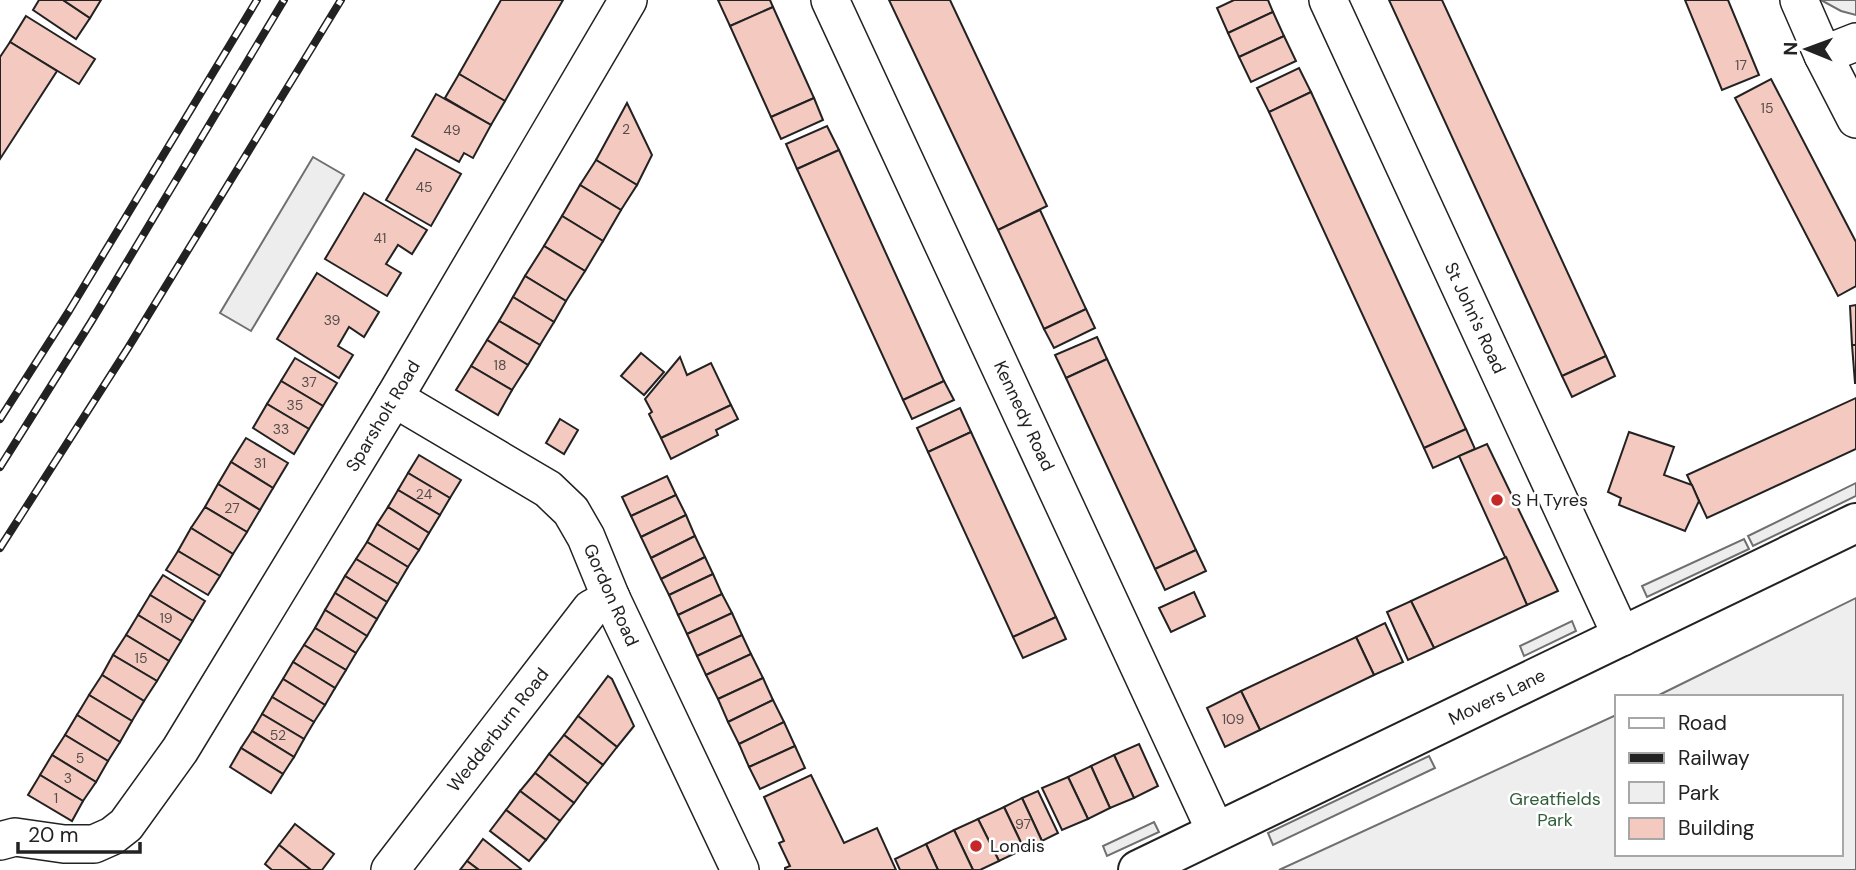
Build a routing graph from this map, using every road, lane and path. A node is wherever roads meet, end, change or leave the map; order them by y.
1 (628, 0) edge
2 (830, 0) edge
3 (1328, 0) edge
4 (1799, 0) edge
5 (1840, 49) edge
6 (1856, 119) edge
7 (394, 398) junction
8 (1856, 523) edge
9 (611, 598) junction
10 (1622, 637) junction
11 (1216, 832) junction
12 (0, 841) edge
13 (390, 870) edge
14 (740, 870) edge
15 (1139, 870) edge

1 - 7 street, Sparsholt Road
2 - 11 street, Kennedy Road
3 - 10 street, St John's Road
4 - 5 street
5 - 6 street
7 - 9 street, Gordon Road
7 - 12 street, Sparsholt Road
8 - 10 street, Movers Lane
9 - 13 street, Wedderburn Road
9 - 14 street, Gordon Road
10 - 11 street, Movers Lane
11 - 15 street, Movers Lane

